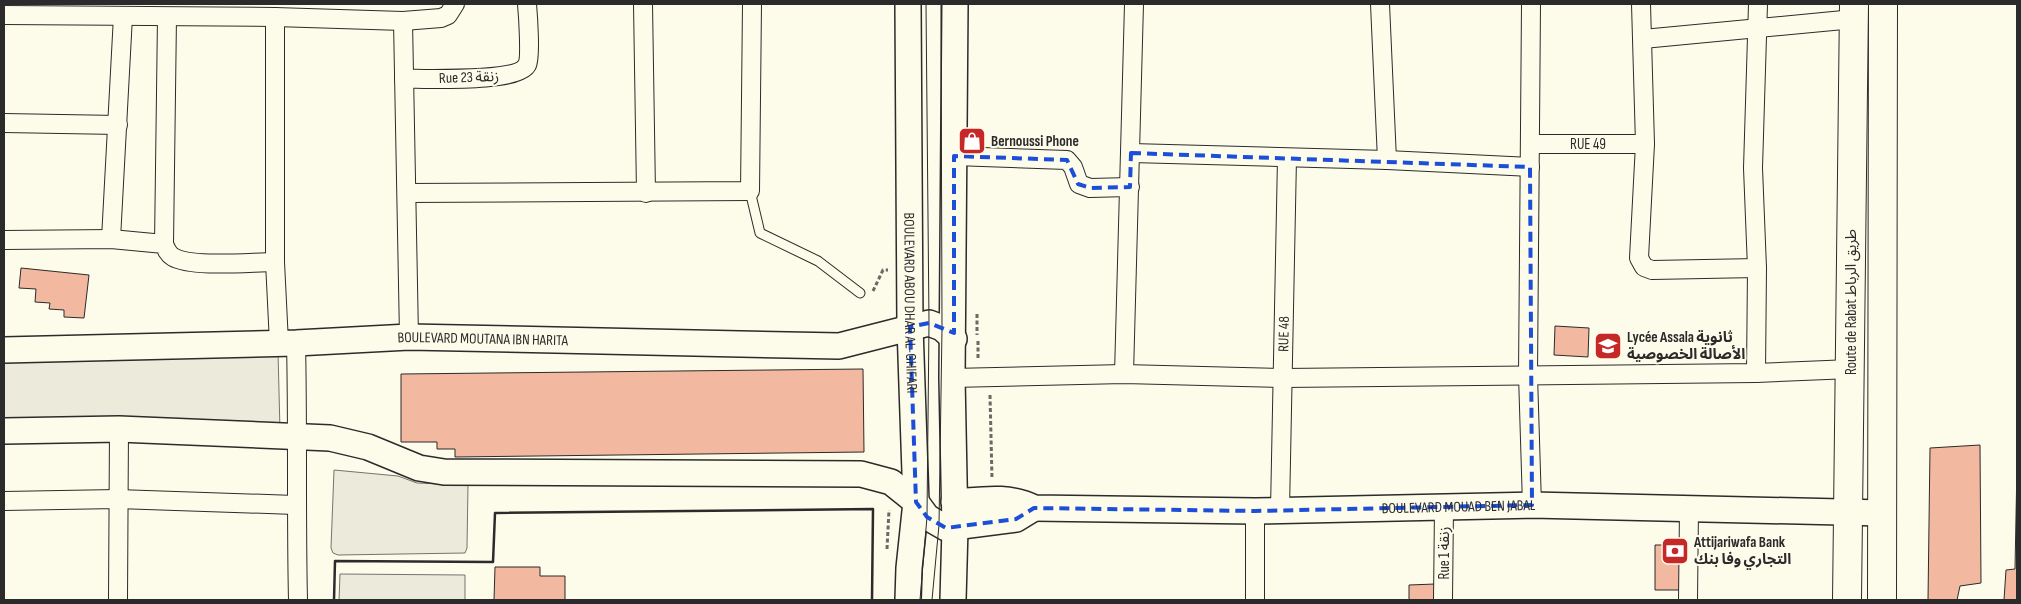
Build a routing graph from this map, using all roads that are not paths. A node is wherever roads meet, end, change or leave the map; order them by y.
1 (455, 4) edge
2 (527, 4) edge
3 (643, 4) edge
4 (752, 4) edge
5 (908, 4) edge
6 (955, 4) edge
7 (1134, 4) edge
8 (1380, 4) edge
9 (1531, 4) edge
10 (1641, 4) edge
11 (1758, 4) edge
12 (1883, 4) edge
13 (97, 9) edge
14 (1854, 11) edge
15 (347, 12) edge
16 (4, 15) edge
17 (123, 16) junction
18 (167, 17) junction
19 (275, 17) junction
20 (403, 21) junction
21 (1758, 28) junction
22 (1643, 39) junction
23 (404, 79) junction
24 (4, 123) edge
25 (118, 125) junction
26 (1530, 144) junction
27 (1645, 144) junction
28 (1131, 153) junction
29 (954, 156) junction
30 (1288, 158) junction
31 (1387, 160) junction
32 (1530, 167) junction
33 (1130, 186) junction
34 (750, 191) junction
35 (407, 193) junction
36 (646, 193) junction
37 (111, 239) junction
38 (4, 240) edge
39 (164, 244) junction
40 (274, 262) junction
41 (1757, 268) junction
42 (860, 293) dead end
43 (910, 327) junction
44 (409, 337) junction
45 (954, 339) junction
46 (288, 343) junction
47 (4, 350) edge
48 (1851, 369) junction
49 (1756, 373) junction
50 (1124, 374) junction
51 (1528, 375) junction
52 (952, 378) junction
53 (1284, 378) junction
54 (119, 429) junction
55 (4, 431) edge
56 (298, 438) junction
57 (117, 499) junction
58 (4, 501) edge
59 (916, 502) junction
60 (954, 502) junction
61 (295, 505) junction
62 (1532, 505) junction
63 (1444, 507) junction
64 (1034, 508) junction
65 (1689, 509) junction
66 (1280, 510) junction
67 (1256, 511) junction
68 (1848, 511) junction
69 (1883, 513) junction
70 (956, 528) junction
71 (118, 600) edge
72 (298, 600) edge
73 (908, 600) edge
74 (953, 600) edge
75 (1255, 600) edge
76 (1444, 600) edge
77 (1688, 600) edge
78 (1847, 600) edge
79 (1882, 600) edge

1 - 20 street
2 - 23 street, Rue 23 زنقة
3 - 36 street
4 - 34 street
5 - 43 street, BOULEVARD ABOU DHAR AL-GHIFARI
6 - 29 street
7 - 28 street
8 - 31 street
9 - 26 street
10 - 22 street
11 - 21 street
12 - 69 main road
13 - 16 street
13 - 17 street
14 - 21 street
14 - 48 main road, Route de Rabat طريق الرباط
15 - 19 street
15 - 20 street
17 - 18 street
17 - 25 street
18 - 19 street
18 - 39 street
19 - 40 street
20 - 23 street
21 - 22 street
21 - 41 street
22 - 27 street
23 - 35 street
24 - 25 street
25 - 37 street
26 - 27 street, RUE 49
26 - 32 street
27 - 41 street
28 - 30 street
28 - 33 street
29 - 33 street
29 - 45 street
30 - 31 street
30 - 53 street, RUE 48
31 - 32 street
32 - 51 street
33 - 50 street
34 - 36 street
34 - 42 lane
35 - 36 street
35 - 44 street
37 - 38 street
37 - 39 street
39 - 40 street
40 - 46 street
41 - 49 street
43 - 44 street, BOULEVARD MOUTANA IBN HARITA
43 - 45 street, BOULEVARD MOUTANA IBN HARITA
43 - 59 street, BOULEVARD ABOU DHAR AL-GHIFARI
44 - 46 street, BOULEVARD MOUTANA IBN HARITA
45 - 52 street
46 - 47 street, BOULEVARD MOUTANA IBN HARITA
46 - 56 street
48 - 49 street
48 - 68 main road, Route de Rabat طريق الرباط
49 - 51 street
50 - 52 street
50 - 53 street
51 - 53 street
51 - 62 street
52 - 60 street
53 - 66 street, RUE 48
54 - 55 street
54 - 56 street
54 - 57 street
56 - 59 street
56 - 61 street
57 - 58 street
57 - 61 street
57 - 71 street
59 - 70 street
59 - 73 street, BOULEVARD ABOU DHAR AL-GHIFARI
60 - 64 street, BOULEVARD MOUAD BEN JABAL
60 - 70 street
61 - 72 street
62 - 63 street, BOULEVARD MOUAD BEN JABAL
62 - 65 street, BOULEVARD MOUAD BEN JABAL
63 - 66 street, BOULEVARD MOUAD BEN JABAL
63 - 76 street, Rue 1 زنقة
64 - 67 street, BOULEVARD MOUAD BEN JABAL
64 - 70 street, BOULEVARD MOUAD BEN JABAL
65 - 68 street, BOULEVARD MOUAD BEN JABAL
65 - 77 street
66 - 67 street, BOULEVARD MOUAD BEN JABAL
67 - 75 street
68 - 69 street, BOULEVARD MOUAD BEN JABAL
68 - 78 main road, Route de Rabat طريق الرباط
69 - 79 main road
70 - 74 street

